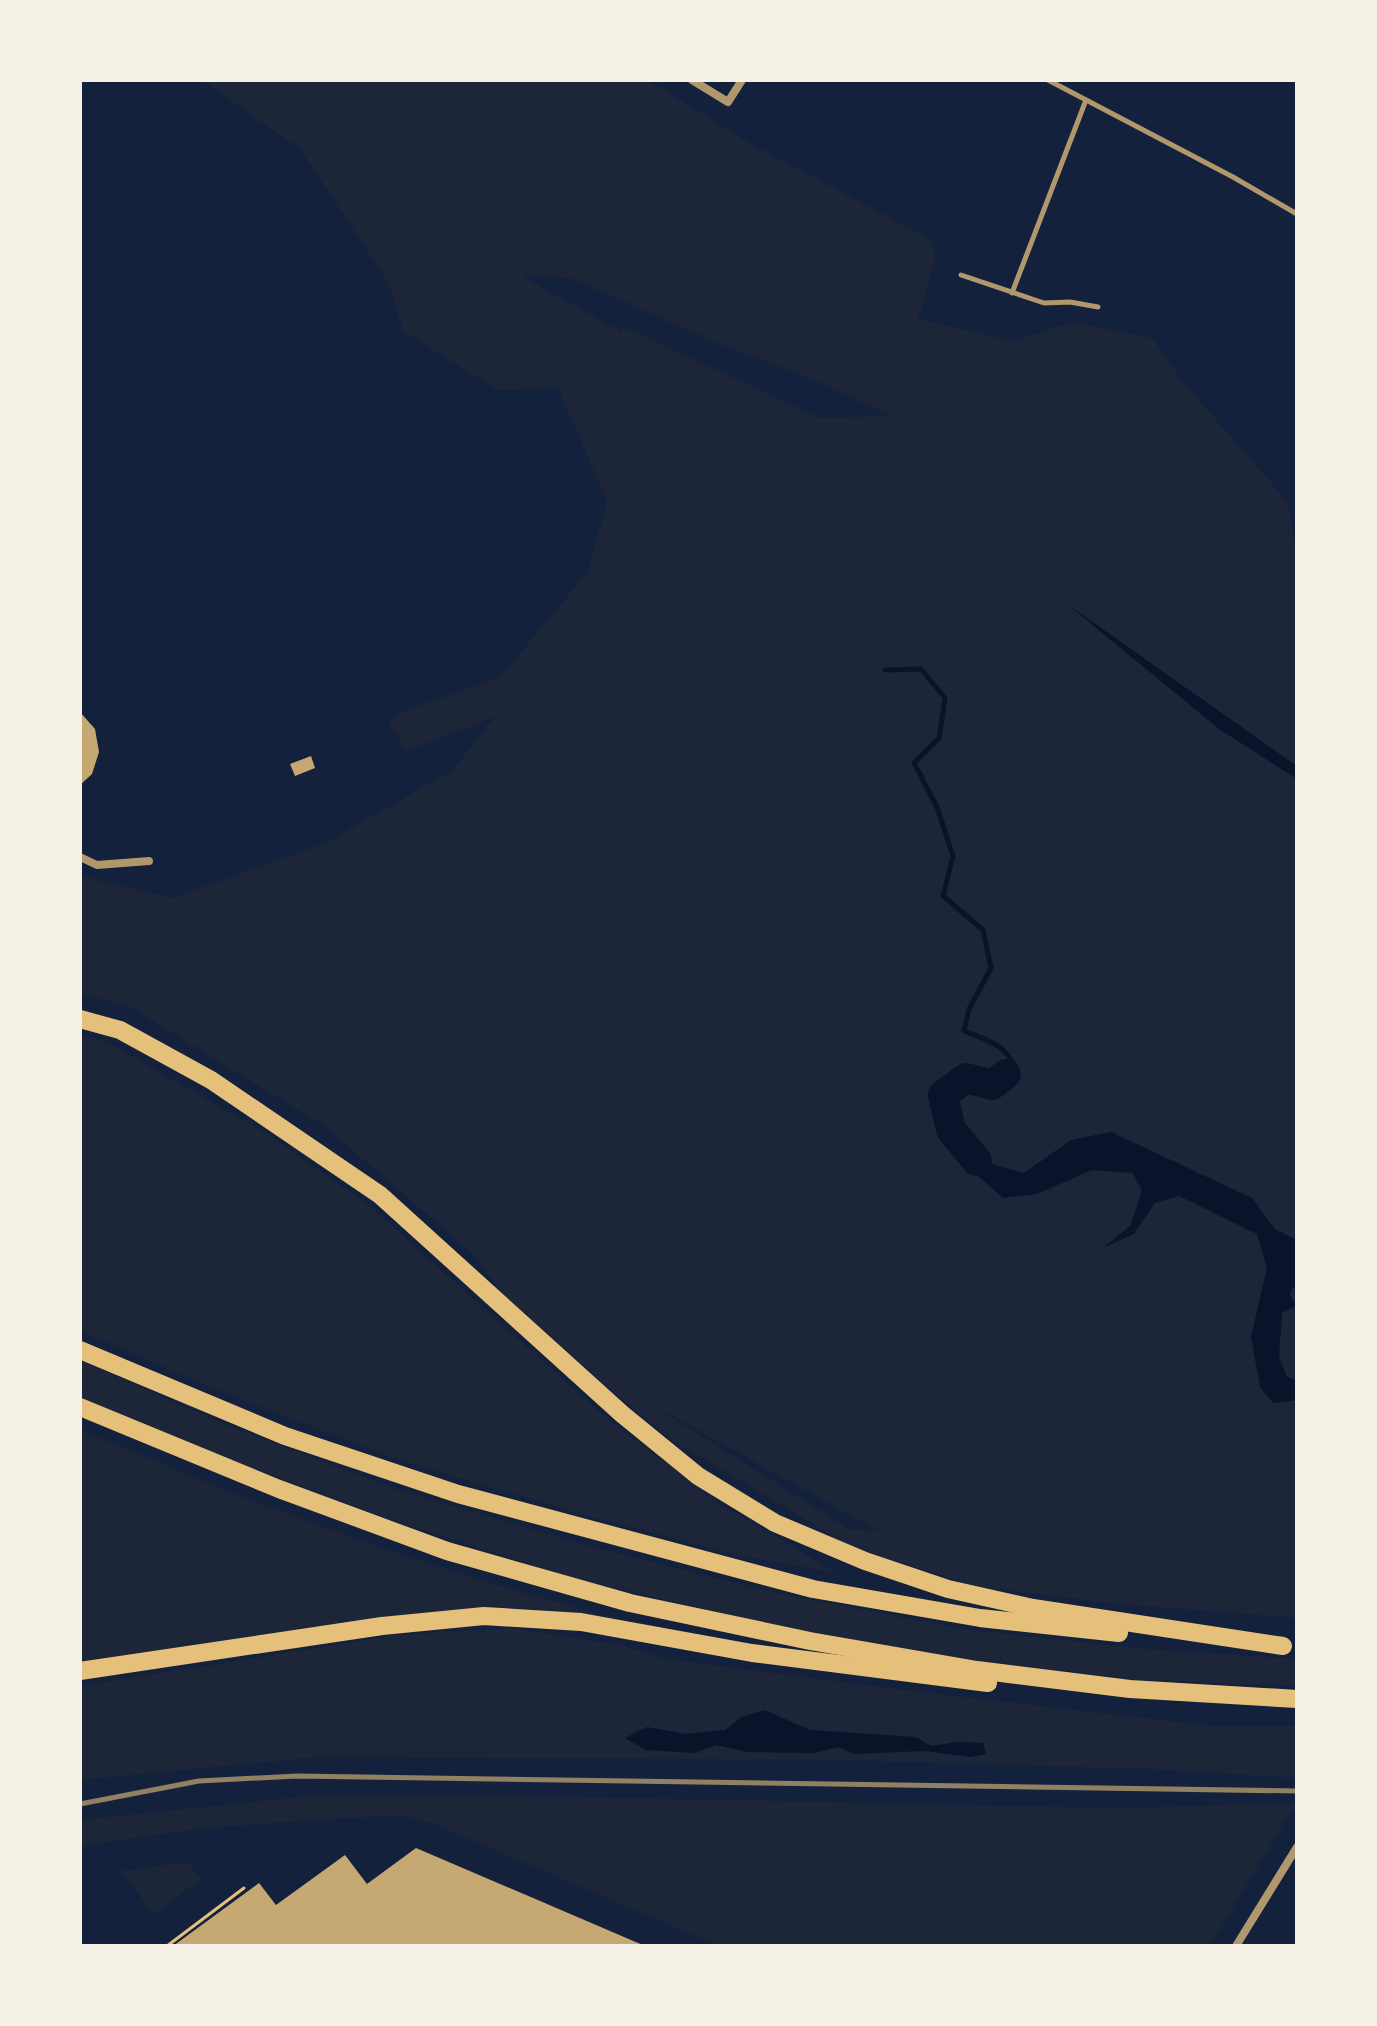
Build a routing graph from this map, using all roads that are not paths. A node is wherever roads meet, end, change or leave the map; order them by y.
1 (692, 80) edge
2 (742, 80) edge
3 (1048, 80) edge
4 (1086, 100) junction
5 (1297, 214) edge
6 (961, 275) dead end
7 (1012, 293) junction
8 (1098, 307) dead end
9 (80, 857) edge
10 (149, 861) dead end
11 (80, 1019) edge
12 (80, 1350) edge
13 (80, 1407) edge
14 (1290, 1646) edge
15 (80, 1671) edge
16 (1130, 1689) junction
17 (1297, 1699) edge
18 (1297, 1847) edge
19 (1236, 1946) edge

1 - 2 street
3 - 4 lane
4 - 5 lane
4 - 7 lane
6 - 7 lane
7 - 8 lane
9 - 10 street
11 - 14 highway
12 - 14 highway
13 - 16 highway
15 - 16 highway
16 - 17 highway
18 - 19 street

